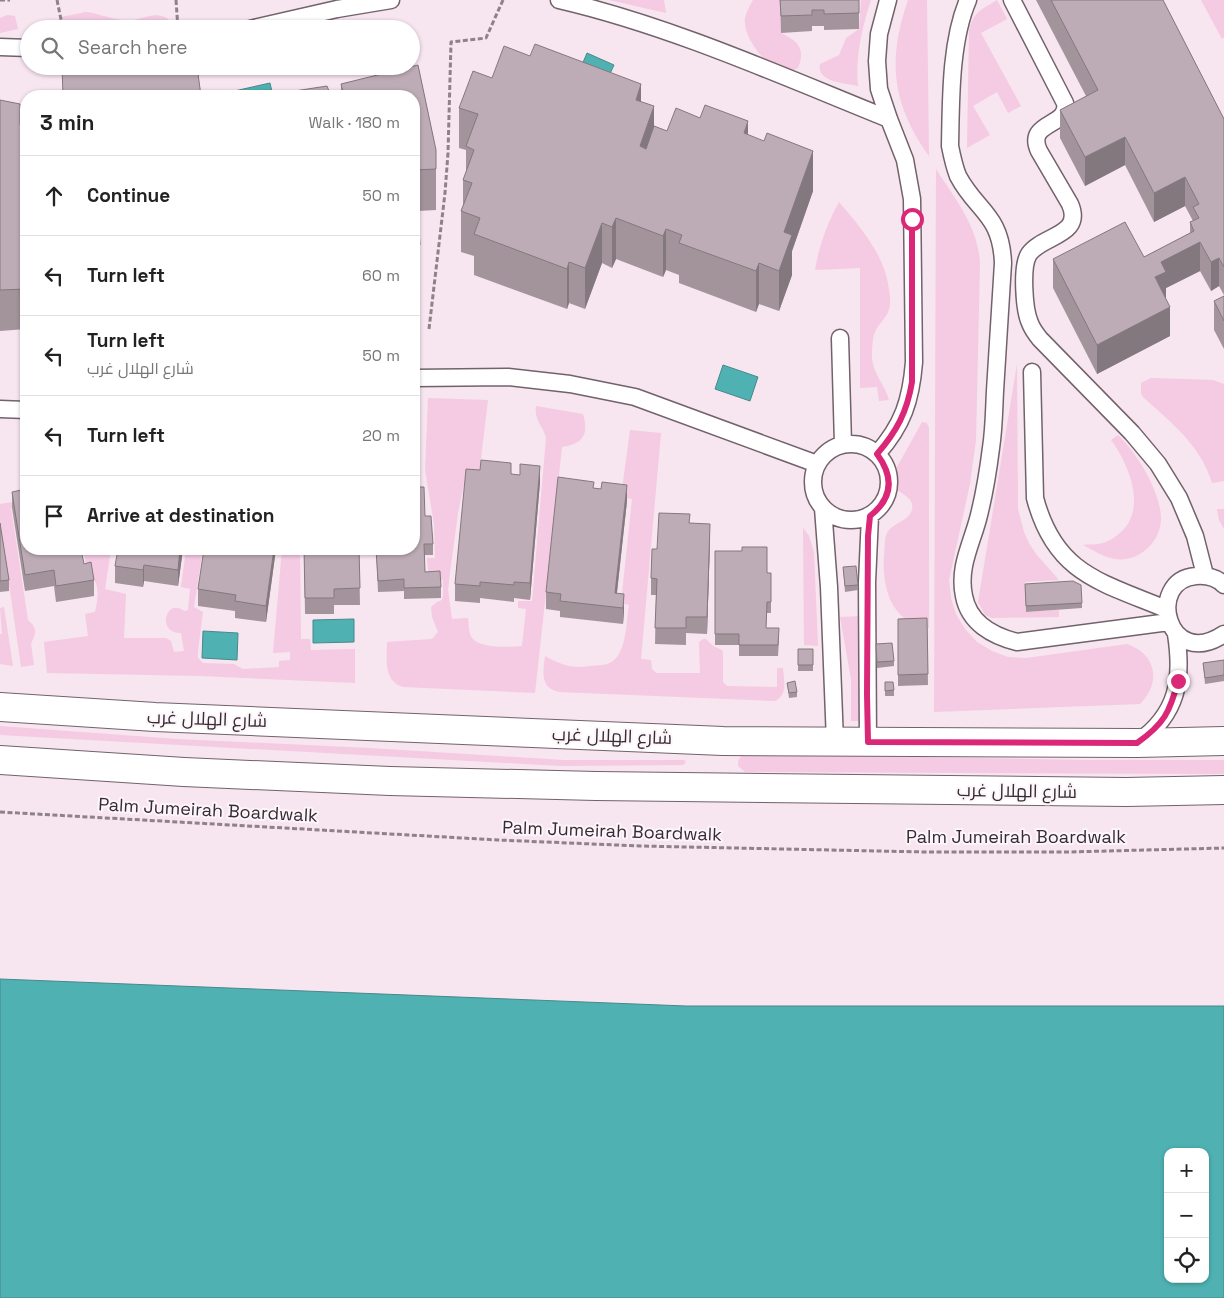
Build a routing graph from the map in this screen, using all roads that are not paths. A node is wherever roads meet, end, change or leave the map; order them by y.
1 (391, 0) edge
2 (558, 0) edge
3 (888, 0) edge
4 (968, 0) edge
5 (1012, 0) edge
6 (289, 20) edge
7 (0, 47) edge
8 (20, 48) edge
9 (889, 120) junction
10 (1025, 280) junction
11 (1002, 281) junction
12 (840, 338) dead end
13 (1032, 372) dead end
14 (420, 378) edge
15 (0, 409) edge
16 (20, 410) edge
17 (843, 444) junction
18 (877, 454) junction
19 (817, 464) junction
20 (823, 508) junction
21 (870, 516) junction
22 (1218, 580) edge
23 (1170, 622) junction
24 (1224, 634) edge
25 (0, 707) edge
26 (1224, 741) edge
27 (835, 742) junction
28 (868, 742) junction
29 (1137, 743) junction
30 (0, 760) edge
31 (1224, 790) edge

1 - 6 lane
2 - 9 lane
3 - 9 lane
4 - 11 lane
5 - 10 lane
7 - 8 lane
9 - 18 lane
10 - 11 lane
10 - 22 lane
11 - 23 lane
12 - 17 lane
13 - 23 lane
14 - 19 lane
15 - 16 lane
17 - 18 lane
17 - 19 lane
18 - 21 lane
19 - 20 lane
20 - 21 lane
20 - 27 lane
21 - 28 lane
22 - 23 lane
23 - 24 lane
23 - 29 lane
25 - 27 main road, شارع الهلال غرب
26 - 29 main road, شارع الهلال غرب
27 - 28 main road, شارع الهلال غرب
28 - 29 main road, شارع الهلال غرب
30 - 31 main road, شارع الهلال غرب

